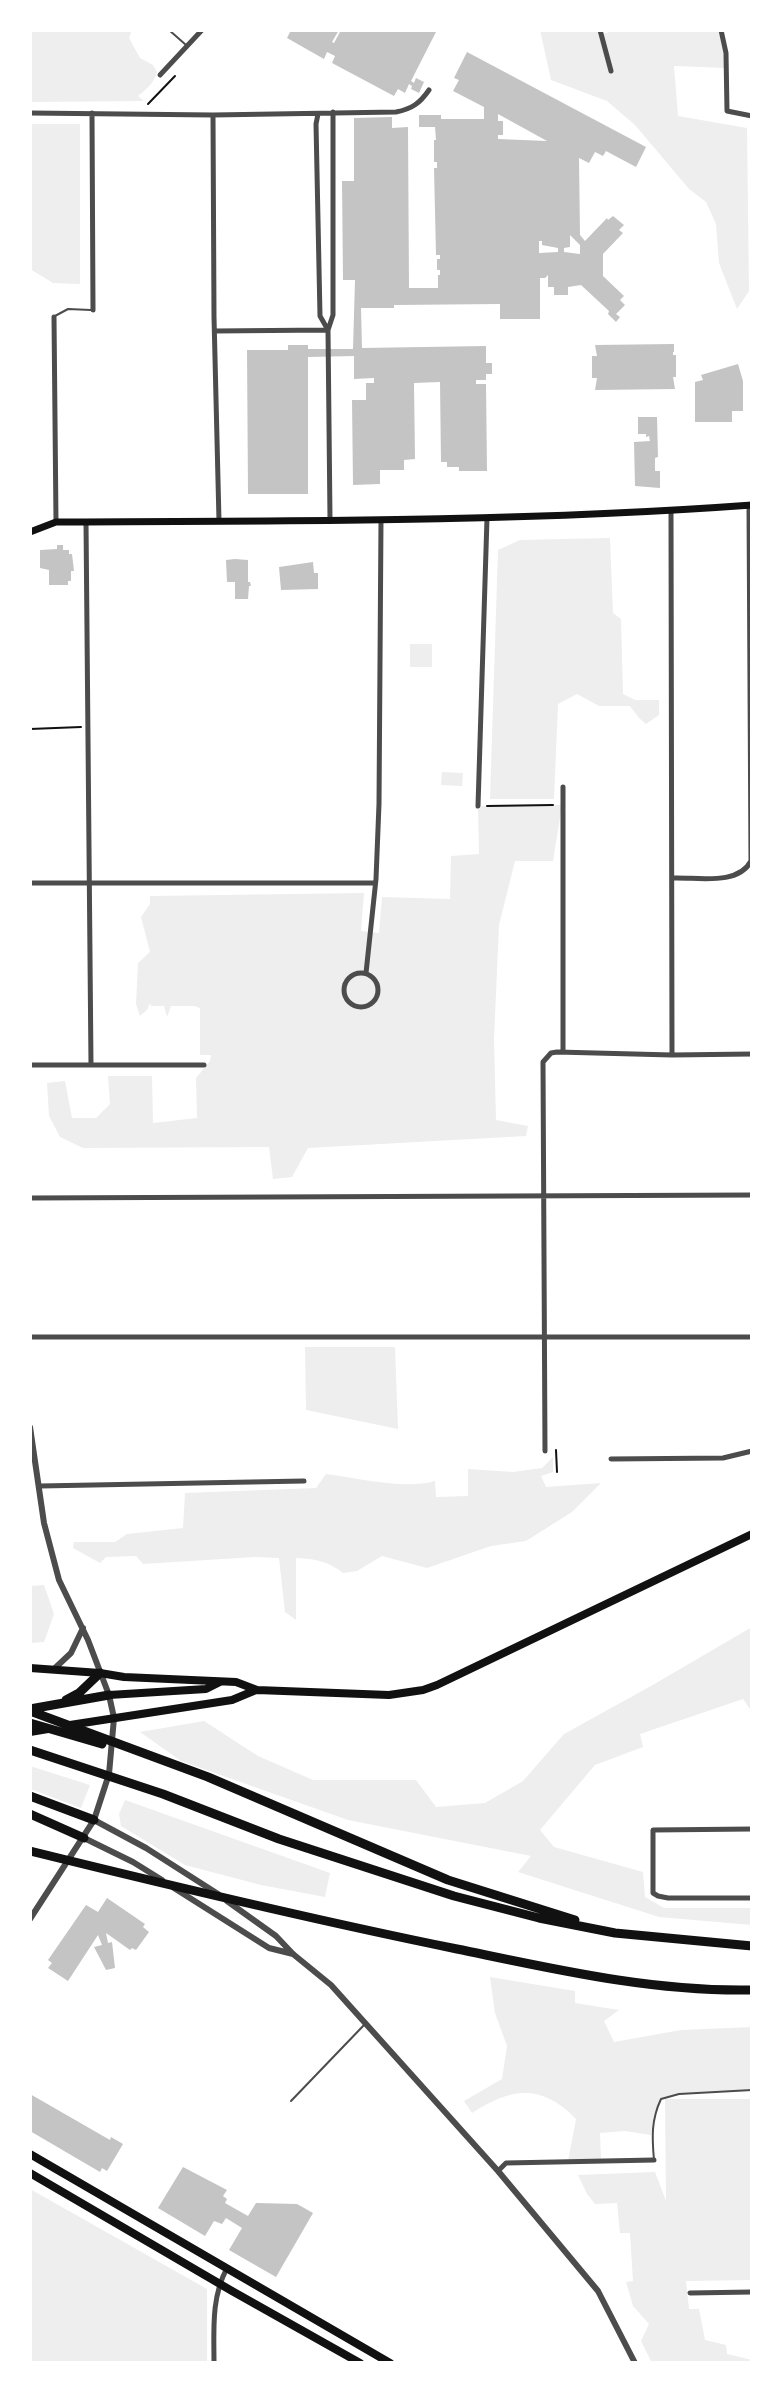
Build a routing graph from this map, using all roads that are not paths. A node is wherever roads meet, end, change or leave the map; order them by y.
1 (169, 30) edge
2 (202, 30) edge
3 (600, 30) edge
4 (721, 30) edge
5 (187, 47) junction
6 (611, 71) dead end
7 (160, 75) dead end
8 (429, 90) dead end
9 (333, 112) junction
10 (30, 113) edge
11 (92, 113) junction
12 (318, 114) junction
13 (213, 115) junction
14 (752, 116) edge
15 (93, 310) joint
16 (54, 317) joint
17 (328, 330) junction
18 (215, 331) junction
19 (751, 506) edge
20 (671, 511) junction
21 (487, 518) junction
22 (330, 519) junction
23 (381, 520) junction
24 (219, 521) junction
25 (56, 522) junction
26 (86, 522) junction
27 (30, 532) edge
28 (563, 787) dead end
29 (478, 806) road end
30 (673, 878) junction
31 (30, 883) edge
32 (375, 883) junction
33 (89, 884) junction
34 (366, 973) junction
35 (563, 1052) junction
36 (752, 1054) edge
37 (672, 1055) junction
38 (30, 1065) edge
39 (91, 1065) junction
40 (204, 1065) dead end
41 (752, 1195) edge
42 (545, 1196) junction
43 (30, 1198) edge
44 (30, 1337) edge
45 (545, 1337) junction
46 (752, 1337) edge
47 (30, 1427) edge
48 (545, 1451) dead end
49 (752, 1451) edge
50 (611, 1459) dead end
51 (304, 1481) dead end
52 (40, 1486) junction
53 (752, 1534) edge
54 (83, 1628) junction
55 (30, 1668) edge
56 (54, 1669) junction
57 (100, 1673) junction
58 (221, 1681) junction
59 (257, 1690) junction
60 (109, 1695) junction
61 (57, 1706) junction
62 (30, 1710) edge
63 (114, 1718) junction
64 (30, 1723) edge
65 (30, 1732) edge
66 (30, 1750) edge
67 (170, 1763) junction
68 (30, 1796) edge
69 (30, 1814) edge
70 (94, 1820) junction
71 (752, 1829) edge
72 (84, 1838) junction
73 (30, 1851) edge
74 (752, 1898) edge
75 (30, 1919) edge
76 (615, 1933) junction
77 (752, 1946) edge
78 (293, 1954) junction
79 (752, 1990) edge
80 (365, 2024) junction
81 (752, 2090) edge
82 (291, 2101) dead end
83 (30, 2154) edge
84 (654, 2160) joint
85 (498, 2171) junction
86 (30, 2173) edge
87 (227, 2268) junction
88 (219, 2283) junction
89 (752, 2292) edge
90 (690, 2293) dead end
91 (214, 2363) edge
92 (360, 2363) edge
93 (390, 2363) edge
94 (635, 2363) edge

1 - 5 lane
2 - 5 street
3 - 6 street
4 - 14 street
5 - 7 street
8 - 9 street
9 - 12 street
9 - 17 street
10 - 11 street
11 - 13 street
11 - 15 street
12 - 13 street
12 - 17 street
13 - 18 street
15 - 16 lane
16 - 25 street
17 - 18 street
17 - 22 street
18 - 24 street
19 - 20 main road
19 - 30 street
20 - 21 main road
20 - 30 street
21 - 23 main road
21 - 29 street
22 - 23 main road
22 - 24 main road
23 - 32 street
24 - 26 main road
25 - 26 main road
25 - 27 main road
26 - 33 street
28 - 35 street
30 - 37 street
31 - 33 street
32 - 33 street
32 - 34 street
33 - 39 street
34 - 34 street
35 - 37 street
35 - 42 street
36 - 37 street
38 - 39 street
39 - 40 street
41 - 42 street
42 - 43 street
42 - 45 street
44 - 45 street
45 - 46 street
45 - 48 street
47 - 52 street
49 - 50 street
51 - 52 street
52 - 54 street
53 - 59 main road
54 - 56 street
54 - 57 street
55 - 56 main road
56 - 57 main road
57 - 58 main road
57 - 60 street
57 - 61 highway
58 - 59 main road
58 - 60 main road
59 - 63 main road
60 - 61 highway
60 - 63 street
61 - 62 highway
62 - 67 highway
63 - 65 main road
63 - 70 street
64 - 67 highway
66 - 76 highway
67 - 76 highway
68 - 70 highway
69 - 72 highway
70 - 72 street
70 - 78 street
71 - 74 street
72 - 75 street
72 - 78 street
73 - 79 highway
76 - 77 highway
78 - 80 street
80 - 82 lane
80 - 85 street
81 - 84 lane
83 - 87 main road
84 - 85 street
85 - 94 street
86 - 88 main road
87 - 88 street
87 - 93 main road
88 - 91 street
88 - 92 main road
89 - 90 street

